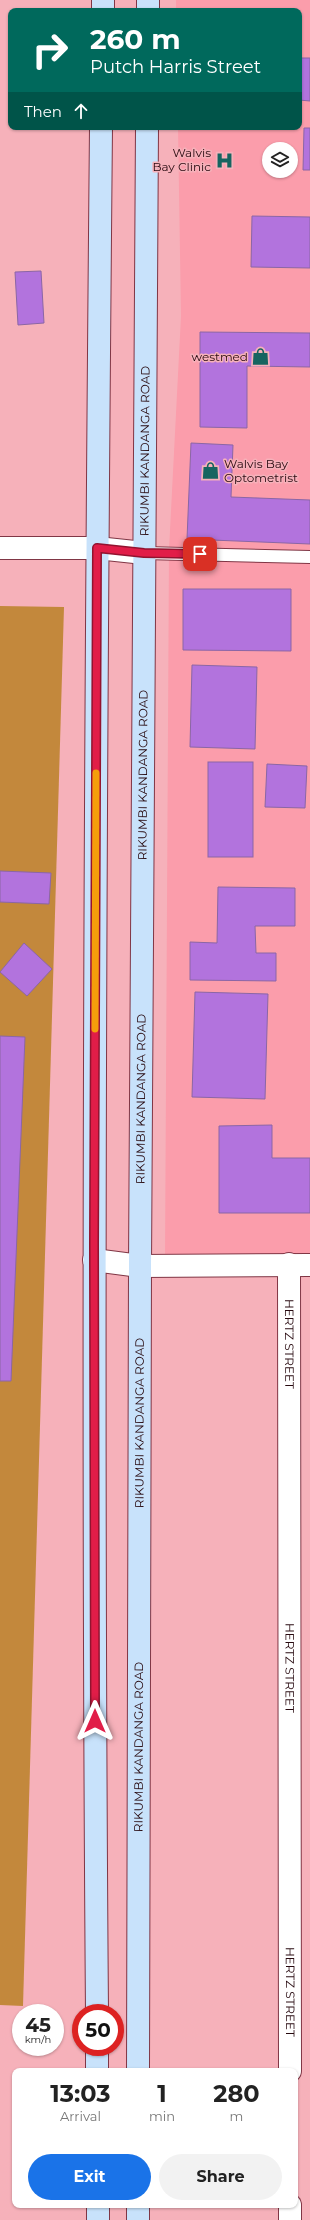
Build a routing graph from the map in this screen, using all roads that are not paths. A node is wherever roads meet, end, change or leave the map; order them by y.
1 (101, 130) edge
2 (147, 130) edge
3 (0, 548) edge
4 (97, 548) junction
5 (144, 553) junction
6 (310, 557) edge
7 (94, 1260) junction
8 (300, 1265) edge
9 (140, 1266) junction
10 (97, 2004) edge
11 (97, 2056) edge
12 (97, 2068) edge
13 (138, 2068) edge
14 (290, 2068) edge
15 (98, 2208) edge
16 (138, 2208) edge
17 (290, 2208) edge
18 (98, 2220) edge
19 (138, 2220) edge
20 (290, 2220) edge

1 - 4 main road
2 - 5 main road, RIKUMBI KANDANGA ROAD
3 - 4 street
4 - 5 street
4 - 7 main road
5 - 6 lane
5 - 9 main road, RIKUMBI KANDANGA ROAD
7 - 9 street
7 - 10 main road
8 - 9 street
8 - 14 street, HERTZ STREET
9 - 13 main road, RIKUMBI KANDANGA ROAD
11 - 12 main road
15 - 18 main road
16 - 19 main road
17 - 20 street

